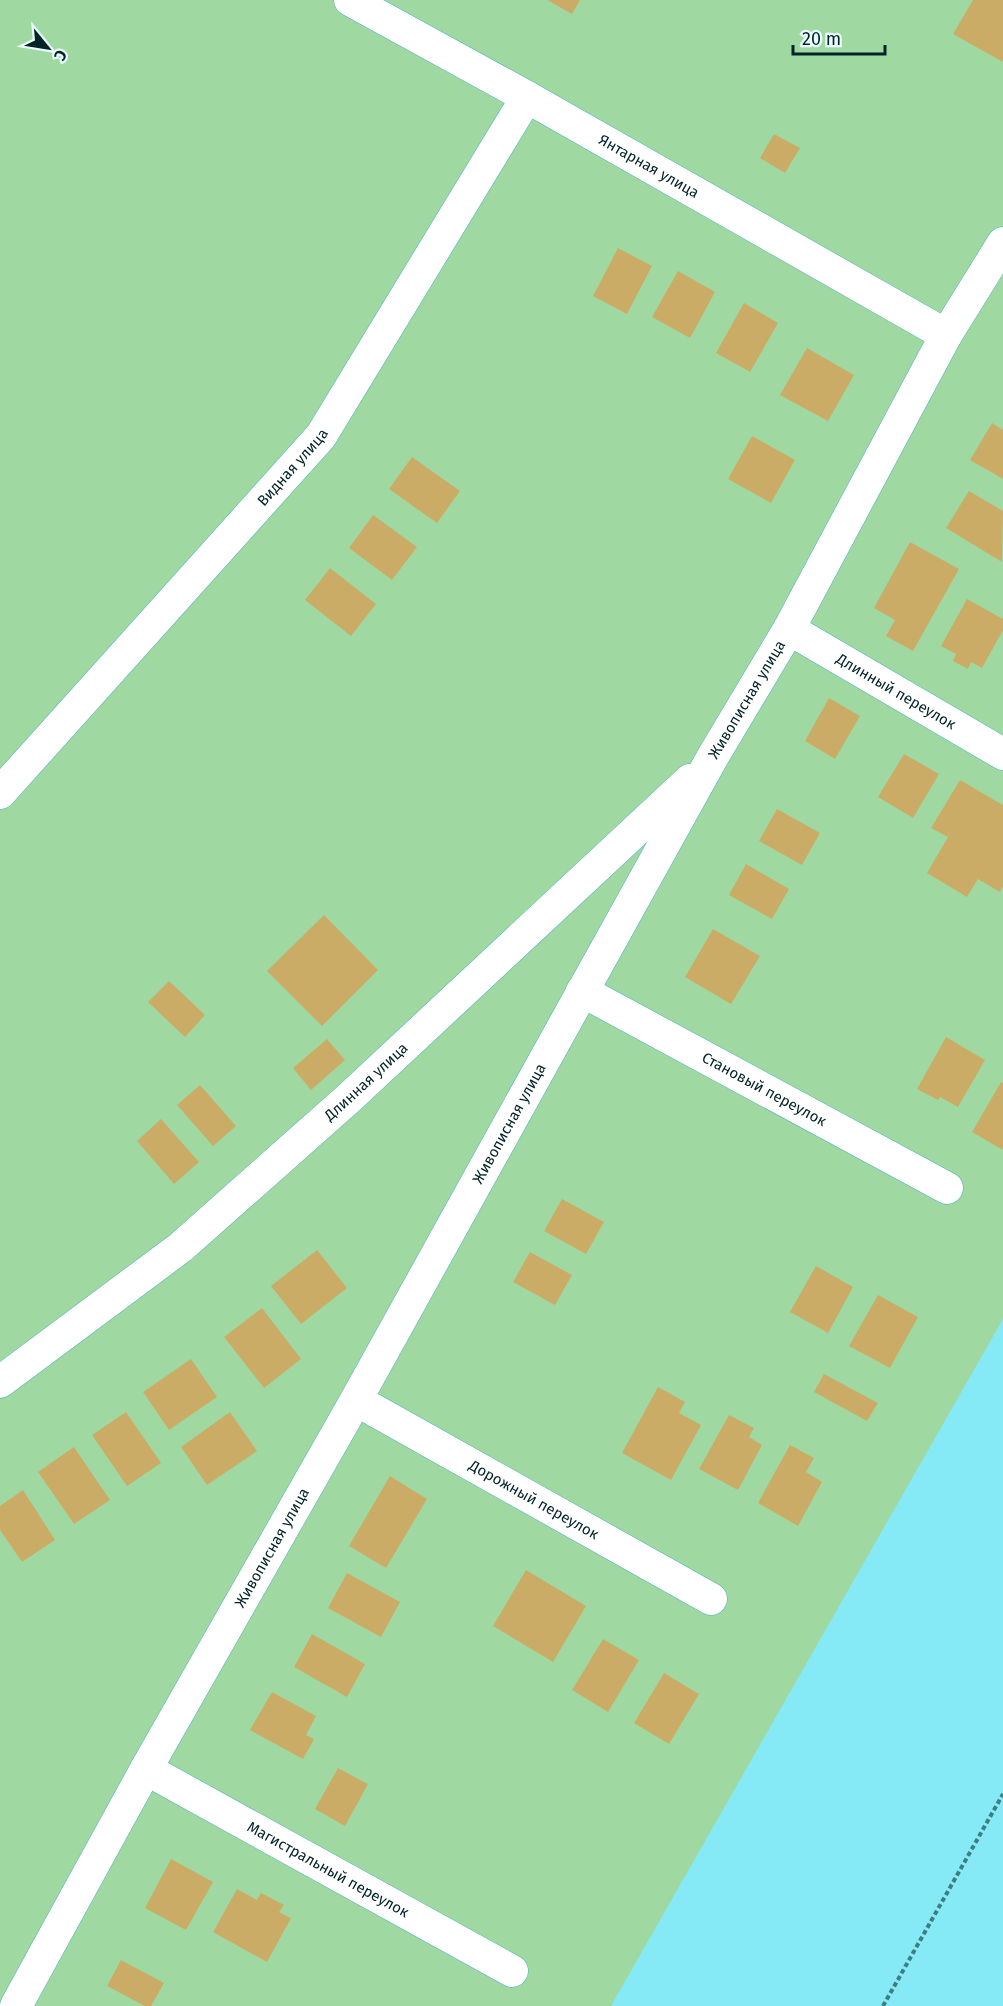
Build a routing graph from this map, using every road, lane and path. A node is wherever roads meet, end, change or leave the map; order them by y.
1 (350, 0) edge
2 (527, 97) junction
3 (1003, 245) edge
4 (946, 335) junction
5 (789, 629) junction
6 (1003, 754) edge
7 (712, 758) junction
8 (0, 793) edge
9 (582, 991) junction
10 (947, 1188) dead end
11 (0, 1382) edge
12 (356, 1400) junction
13 (711, 1599) dead end
14 (146, 1769) junction
15 (1003, 1794) edge
16 (512, 1971) dead end
17 (16, 2006) edge
18 (883, 2006) edge

1 - 2 street, Янтарная улица
2 - 4 street, Янтарная улица
2 - 8 street, Видная улица
3 - 4 street, Живописная улица
4 - 5 street, Живописная улица
5 - 6 street, Длинный переулок
5 - 7 street, Живописная улица
7 - 9 street, Живописная улица
7 - 11 street, Длинная улица
9 - 10 street, Становый переулок
9 - 12 street, Живописная улица
12 - 13 street, Дорожный переулок
12 - 14 street, Живописная улица
14 - 16 street, Магистральный переулок
14 - 17 street, Живописная улица
15 - 18 path

